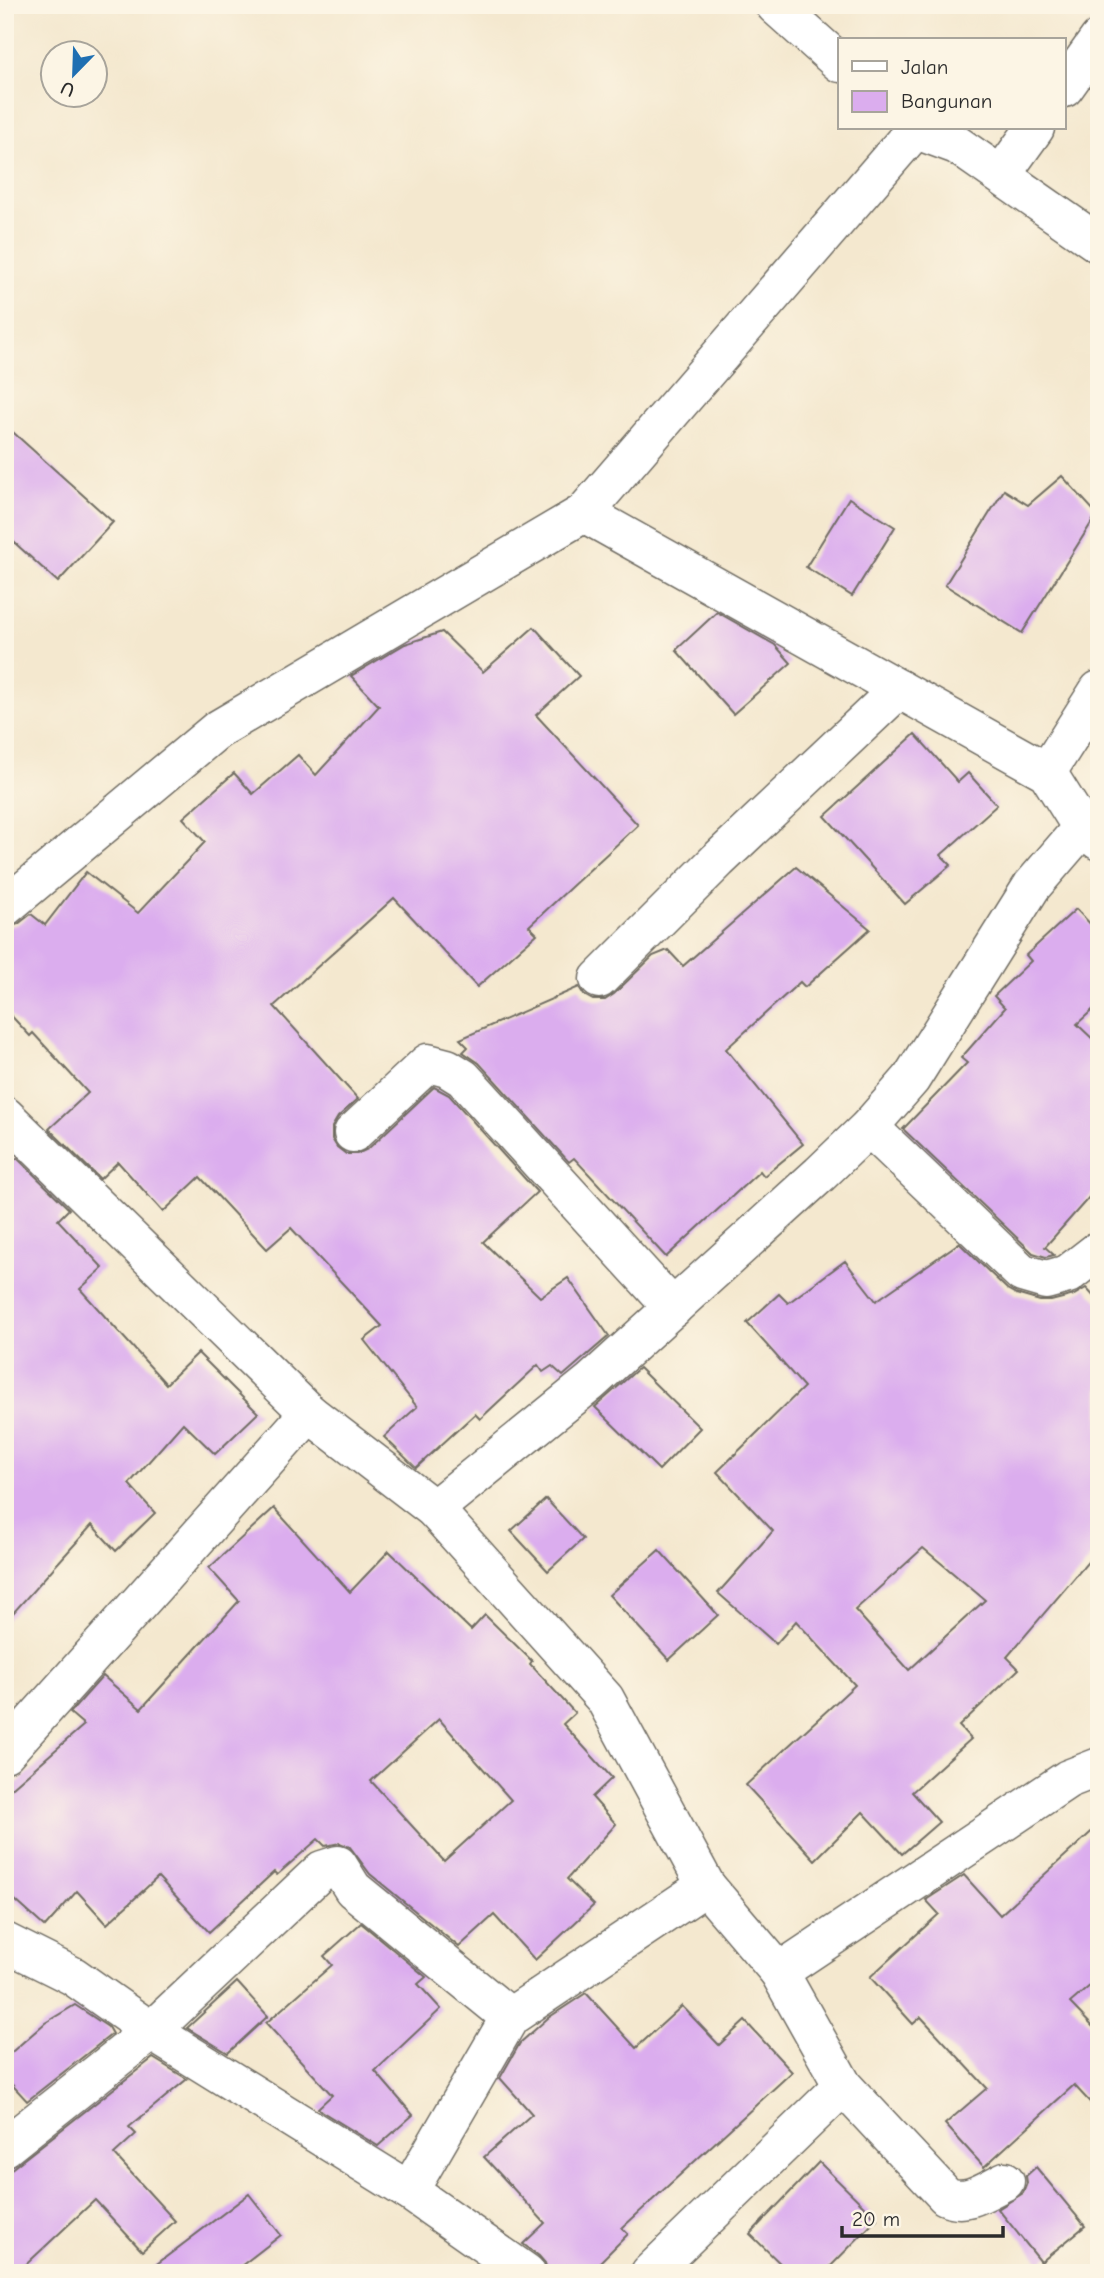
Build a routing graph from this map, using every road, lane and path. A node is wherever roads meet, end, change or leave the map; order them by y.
1 (775, 5) edge
2 (1099, 39) edge
3 (838, 61) edge
4 (1066, 85) edge
5 (912, 130) edge
6 (916, 130) edge
7 (1034, 130) edge
8 (1002, 174) junction
9 (1099, 244) edge
10 (584, 513) junction
11 (900, 689) junction
12 (1099, 690) edge
13 (1047, 772) junction
14 (1090, 834) edge
15 (5, 907) edge
16 (599, 979) dead end
17 (5, 1116) edge
18 (870, 1127) junction
19 (353, 1133) dead end
20 (1099, 1250) edge
21 (673, 1308) junction
22 (309, 1413) junction
23 (434, 1509) junction
24 (5, 1753) edge
25 (1099, 1768) edge
26 (706, 1886) junction
27 (5, 1942) edge
28 (779, 1972) junction
29 (510, 2017) junction
30 (151, 2031) junction
31 (843, 2086) junction
32 (5, 2147) edge
33 (1005, 2181) dead end
34 (409, 2191) junction
35 (526, 2273) edge
36 (650, 2273) edge

1 - 3 street
2 - 4 street
5 - 10 street
6 - 8 street
7 - 8 street
8 - 9 street
10 - 11 street
10 - 15 street
11 - 13 street
11 - 16 street
12 - 13 street
13 - 14 street
14 - 18 street
17 - 22 street
18 - 20 street
18 - 21 street
19 - 21 street
21 - 23 street
22 - 23 street
22 - 24 street
23 - 26 street
25 - 28 street
26 - 28 street
26 - 29 street
27 - 30 street
28 - 31 street
29 - 30 street
29 - 34 street
30 - 32 street
30 - 34 street
31 - 33 street
31 - 36 street
34 - 35 street

